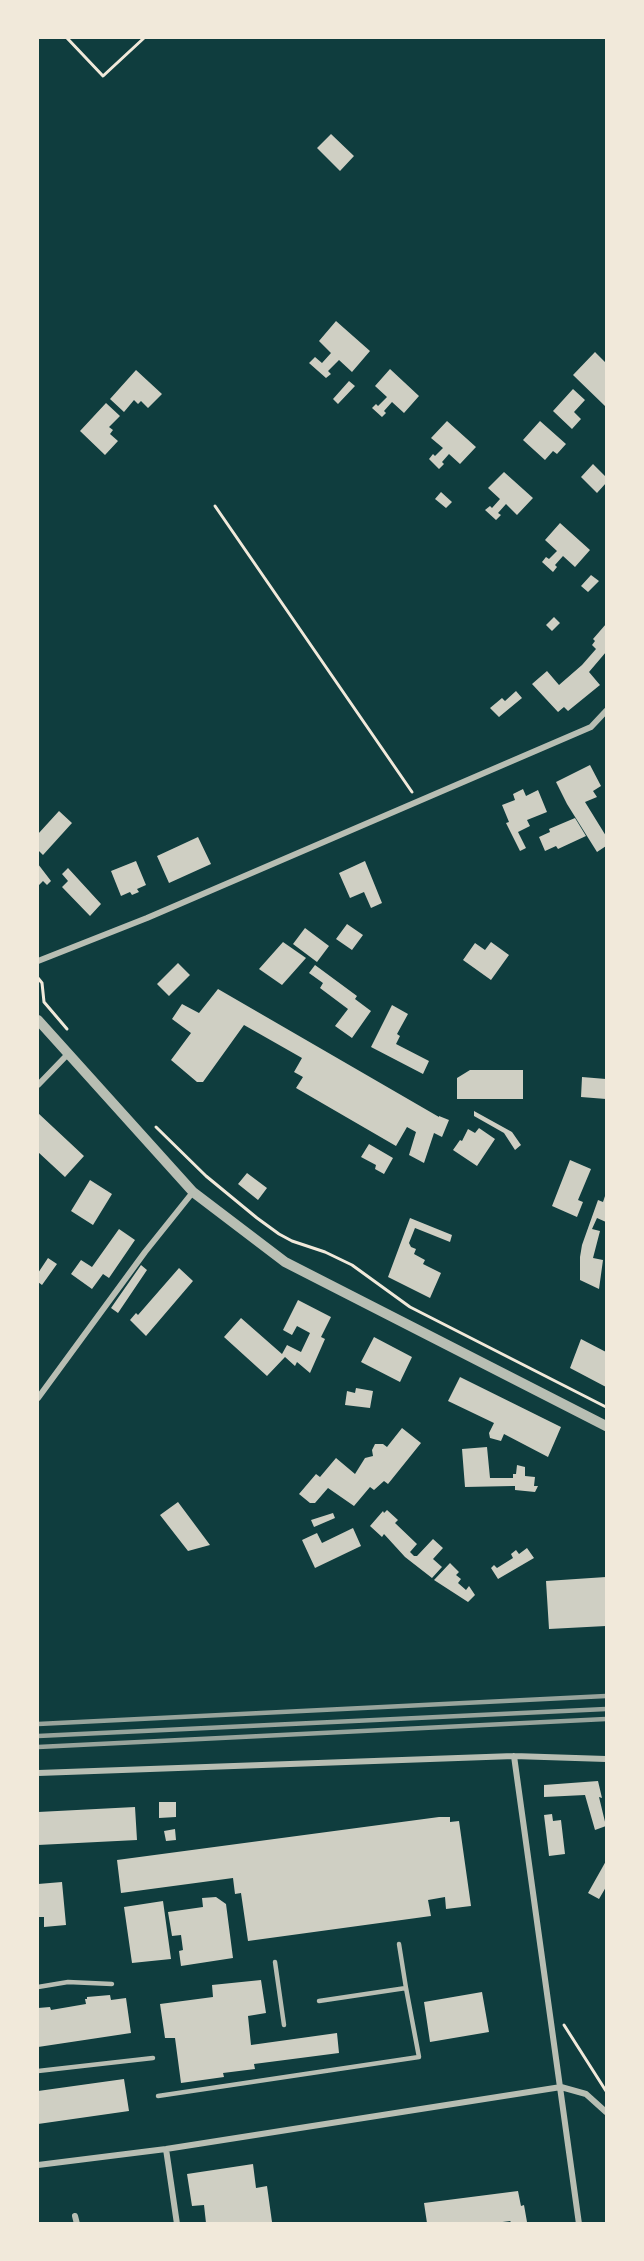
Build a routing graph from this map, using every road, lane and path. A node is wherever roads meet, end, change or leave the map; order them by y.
1 (67, 38) edge
2 (144, 38) edge
3 (215, 506) dead end
4 (606, 711) edge
5 (418, 801) junction
6 (38, 961) edge
7 (38, 978) edge
8 (38, 1020) edge
9 (70, 1031) dead end
10 (67, 1055) junction
11 (38, 1085) edge
12 (152, 1122) dead end
13 (193, 1192) junction
14 (38, 1398) edge
15 (606, 1407) edge
16 (606, 1426) edge
17 (514, 1756) junction
18 (606, 1759) edge
19 (38, 1773) edge
20 (399, 1944) dead end
21 (275, 1962) dead end
22 (112, 1984) dead end
23 (38, 1987) edge
24 (406, 1988) junction
25 (319, 2001) dead end
26 (549, 2001) junction
27 (284, 2025) dead end
28 (153, 2058) dead end
29 (38, 2071) edge
30 (561, 2087) junction
31 (606, 2091) edge
32 (158, 2096) dead end
33 (606, 2112) edge
34 (166, 2149) junction
35 (38, 2164) edge
36 (75, 2216) dead end
37 (76, 2223) edge
38 (177, 2223) edge
39 (579, 2223) edge

1 - 2 path
3 - 5 path
4 - 5 street
5 - 6 street
7 - 9 path
8 - 10 street
10 - 11 street
10 - 13 street
12 - 15 path
13 - 14 street
13 - 16 street
17 - 18 street
17 - 19 street
17 - 26 street
20 - 24 lane
21 - 27 lane
22 - 23 lane
24 - 25 lane
24 - 32 lane
26 - 30 street
26 - 31 path
28 - 29 lane
30 - 33 street
30 - 34 street
30 - 39 street
34 - 35 street
34 - 38 street
36 - 37 street

